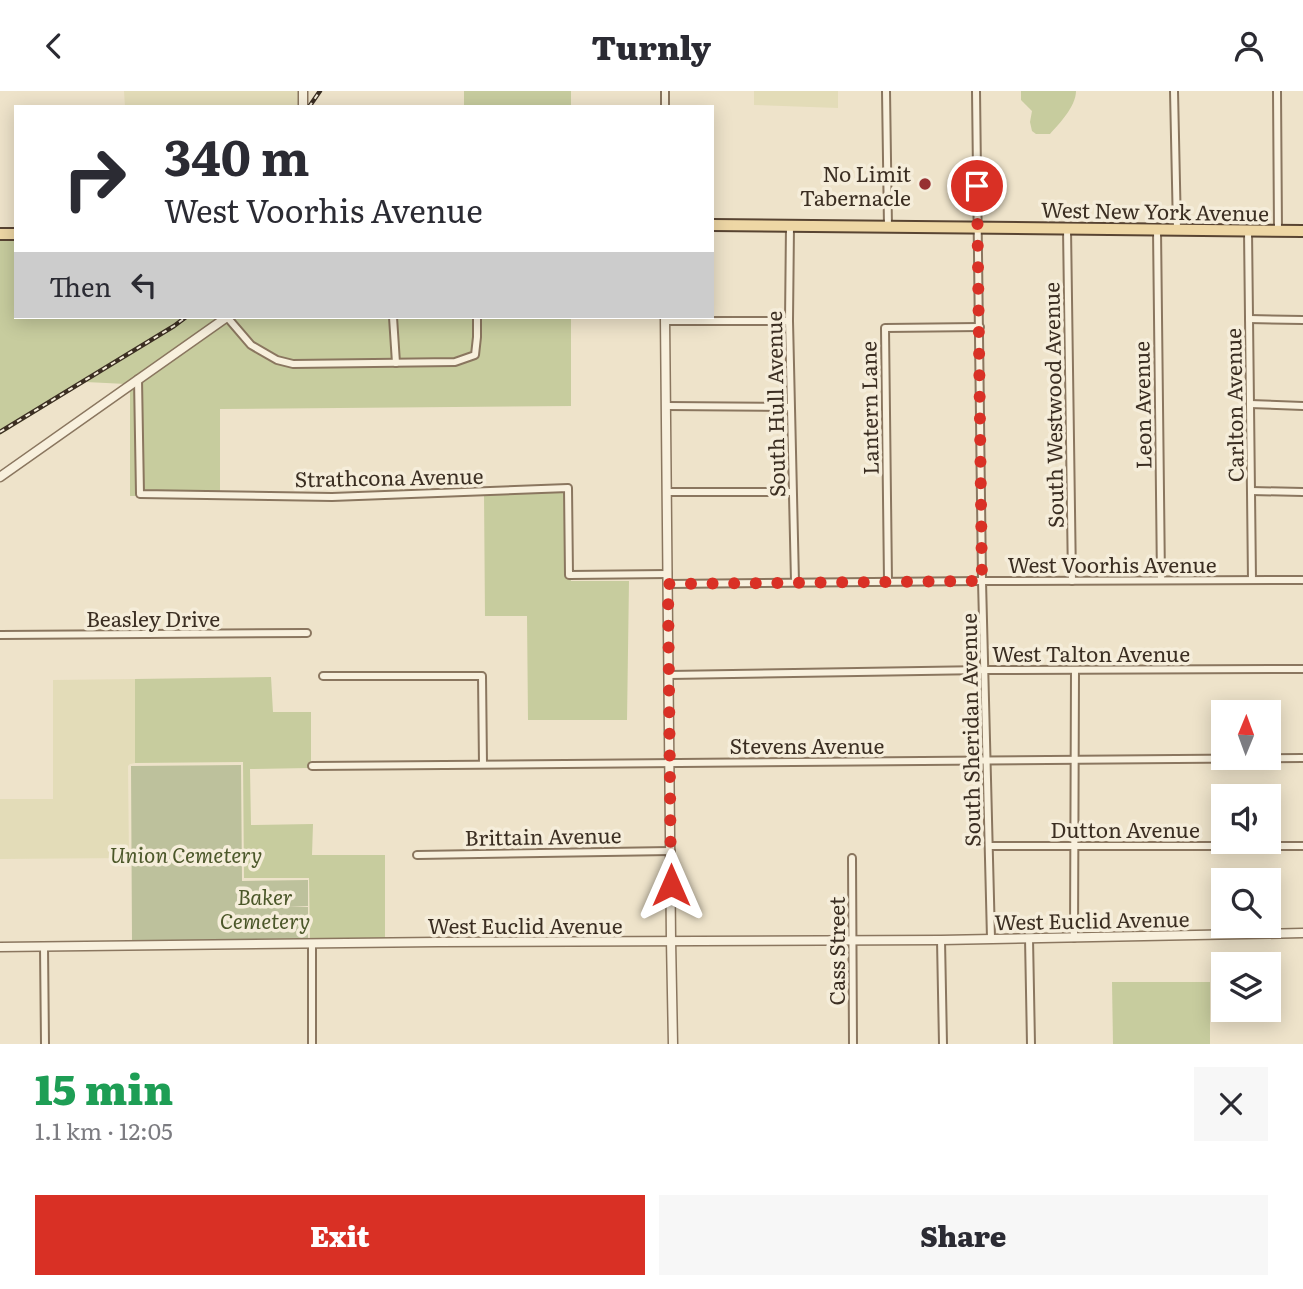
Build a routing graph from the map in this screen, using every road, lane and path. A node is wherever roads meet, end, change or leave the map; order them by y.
1 (886, 91) edge
2 (976, 91) edge
3 (1174, 91) edge
4 (1277, 91) edge
5 (714, 225) edge
6 (790, 226) junction
7 (888, 227) junction
8 (977, 227) junction
9 (1068, 228) junction
10 (1157, 229) junction
11 (1177, 229) junction
12 (1248, 230) junction
13 (1278, 230) junction
14 (1303, 231) edge
15 (224, 319) edge
16 (229, 319) edge
17 (393, 319) edge
18 (477, 319) edge
19 (665, 319) edge
20 (1249, 319) junction
21 (1303, 320) edge
22 (789, 321) junction
23 (980, 327) junction
24 (396, 363) junction
25 (138, 379) junction
26 (1250, 404) junction
27 (666, 406) junction
28 (1303, 406) edge
29 (790, 407) junction
30 (0, 477) edge
31 (1251, 491) junction
32 (667, 492) junction
33 (792, 492) junction
34 (1303, 492) edge
35 (668, 574) junction
36 (1072, 580) junction
37 (1161, 580) junction
38 (1252, 580) junction
39 (1303, 580) edge
40 (982, 581) junction
41 (795, 582) junction
42 (888, 582) junction
43 (668, 584) junction
44 (307, 633) dead end
45 (0, 635) edge
46 (1303, 669) edge
47 (985, 670) junction
48 (1075, 670) junction
49 (669, 675) junction
50 (323, 676) dead end
51 (1303, 758) edge
52 (1076, 759) junction
53 (987, 760) junction
54 (669, 762) junction
55 (483, 764) junction
56 (312, 766) dead end
57 (989, 846) junction
58 (1075, 846) junction
59 (1303, 846) edge
60 (671, 851) junction
61 (417, 855) dead end
62 (852, 858) dead end
63 (1303, 933) edge
64 (991, 938) junction
65 (1029, 938) junction
66 (1074, 938) junction
67 (671, 940) junction
68 (852, 940) junction
69 (941, 940) junction
70 (312, 943) junction
71 (0, 947) edge
72 (44, 947) junction
73 (45, 1044) edge
74 (312, 1044) edge
75 (673, 1044) edge
76 (853, 1044) edge
77 (943, 1044) edge
78 (1031, 1044) edge

1 - 7 street
2 - 8 street, South Sheridan Avenue
3 - 11 street
4 - 13 street
5 - 6 main road, West New York Avenue
6 - 7 main road, West New York Avenue
6 - 22 street, South Hull Avenue
7 - 8 main road, West New York Avenue
8 - 9 main road, West New York Avenue
8 - 23 street, South Sheridan Avenue
9 - 10 main road, West New York Avenue
9 - 36 street, South Westwood Avenue
10 - 11 main road, West New York Avenue
10 - 37 street, Leon Avenue
11 - 12 main road, West New York Avenue
12 - 13 main road, West New York Avenue
12 - 20 street, Carlton Avenue
13 - 14 main road, West New York Avenue
15 - 25 street
16 - 24 street
17 - 24 street
18 - 24 street
19 - 22 street
19 - 27 street
20 - 21 street
20 - 26 street, Carlton Avenue
22 - 29 street, South Hull Avenue
23 - 40 street, South Sheridan Avenue
23 - 42 street, Lantern Lane
25 - 30 street
25 - 35 street, Strathcona Avenue
26 - 28 street
26 - 31 street, Carlton Avenue
27 - 29 street
27 - 32 street
29 - 33 street, South Hull Avenue
31 - 34 street
31 - 38 street, Carlton Avenue
32 - 33 street
32 - 35 street
33 - 41 street, South Hull Avenue
35 - 43 street
36 - 37 street, West Voorhis Avenue
36 - 40 street, West Voorhis Avenue
37 - 38 street, West Voorhis Avenue
38 - 39 street, West Voorhis Avenue
40 - 42 street, West Voorhis Avenue
40 - 47 street, South Sheridan Avenue
41 - 42 street, West Voorhis Avenue
41 - 43 street, West Voorhis Avenue
43 - 49 street
44 - 45 street, Beasley Drive
46 - 48 street, West Talton Avenue
47 - 48 street, West Talton Avenue
47 - 49 street, West Talton Avenue
47 - 53 street, South Sheridan Avenue
48 - 52 street
49 - 54 street
50 - 55 street
51 - 52 street, Stevens Avenue
52 - 53 street, Stevens Avenue
52 - 58 street
53 - 54 street, Stevens Avenue
53 - 57 street, South Sheridan Avenue
54 - 55 street, Stevens Avenue
54 - 60 street
55 - 56 street, Stevens Avenue
57 - 58 street, Dutton Avenue
57 - 64 street, South Sheridan Avenue
58 - 59 street, Dutton Avenue
58 - 66 street
60 - 61 street, Brittain Avenue
60 - 67 street
62 - 68 street, Cass Street
63 - 66 street, West Euclid Avenue
64 - 65 street, West Euclid Avenue
64 - 69 street, West Euclid Avenue
65 - 66 street, West Euclid Avenue
65 - 78 street
67 - 68 street, West Euclid Avenue
67 - 70 street, West Euclid Avenue
67 - 75 street
68 - 69 street, West Euclid Avenue
68 - 76 street, Cass Street
69 - 77 street
70 - 72 street, West Euclid Avenue
70 - 74 street
71 - 72 street, West Euclid Avenue
72 - 73 street

